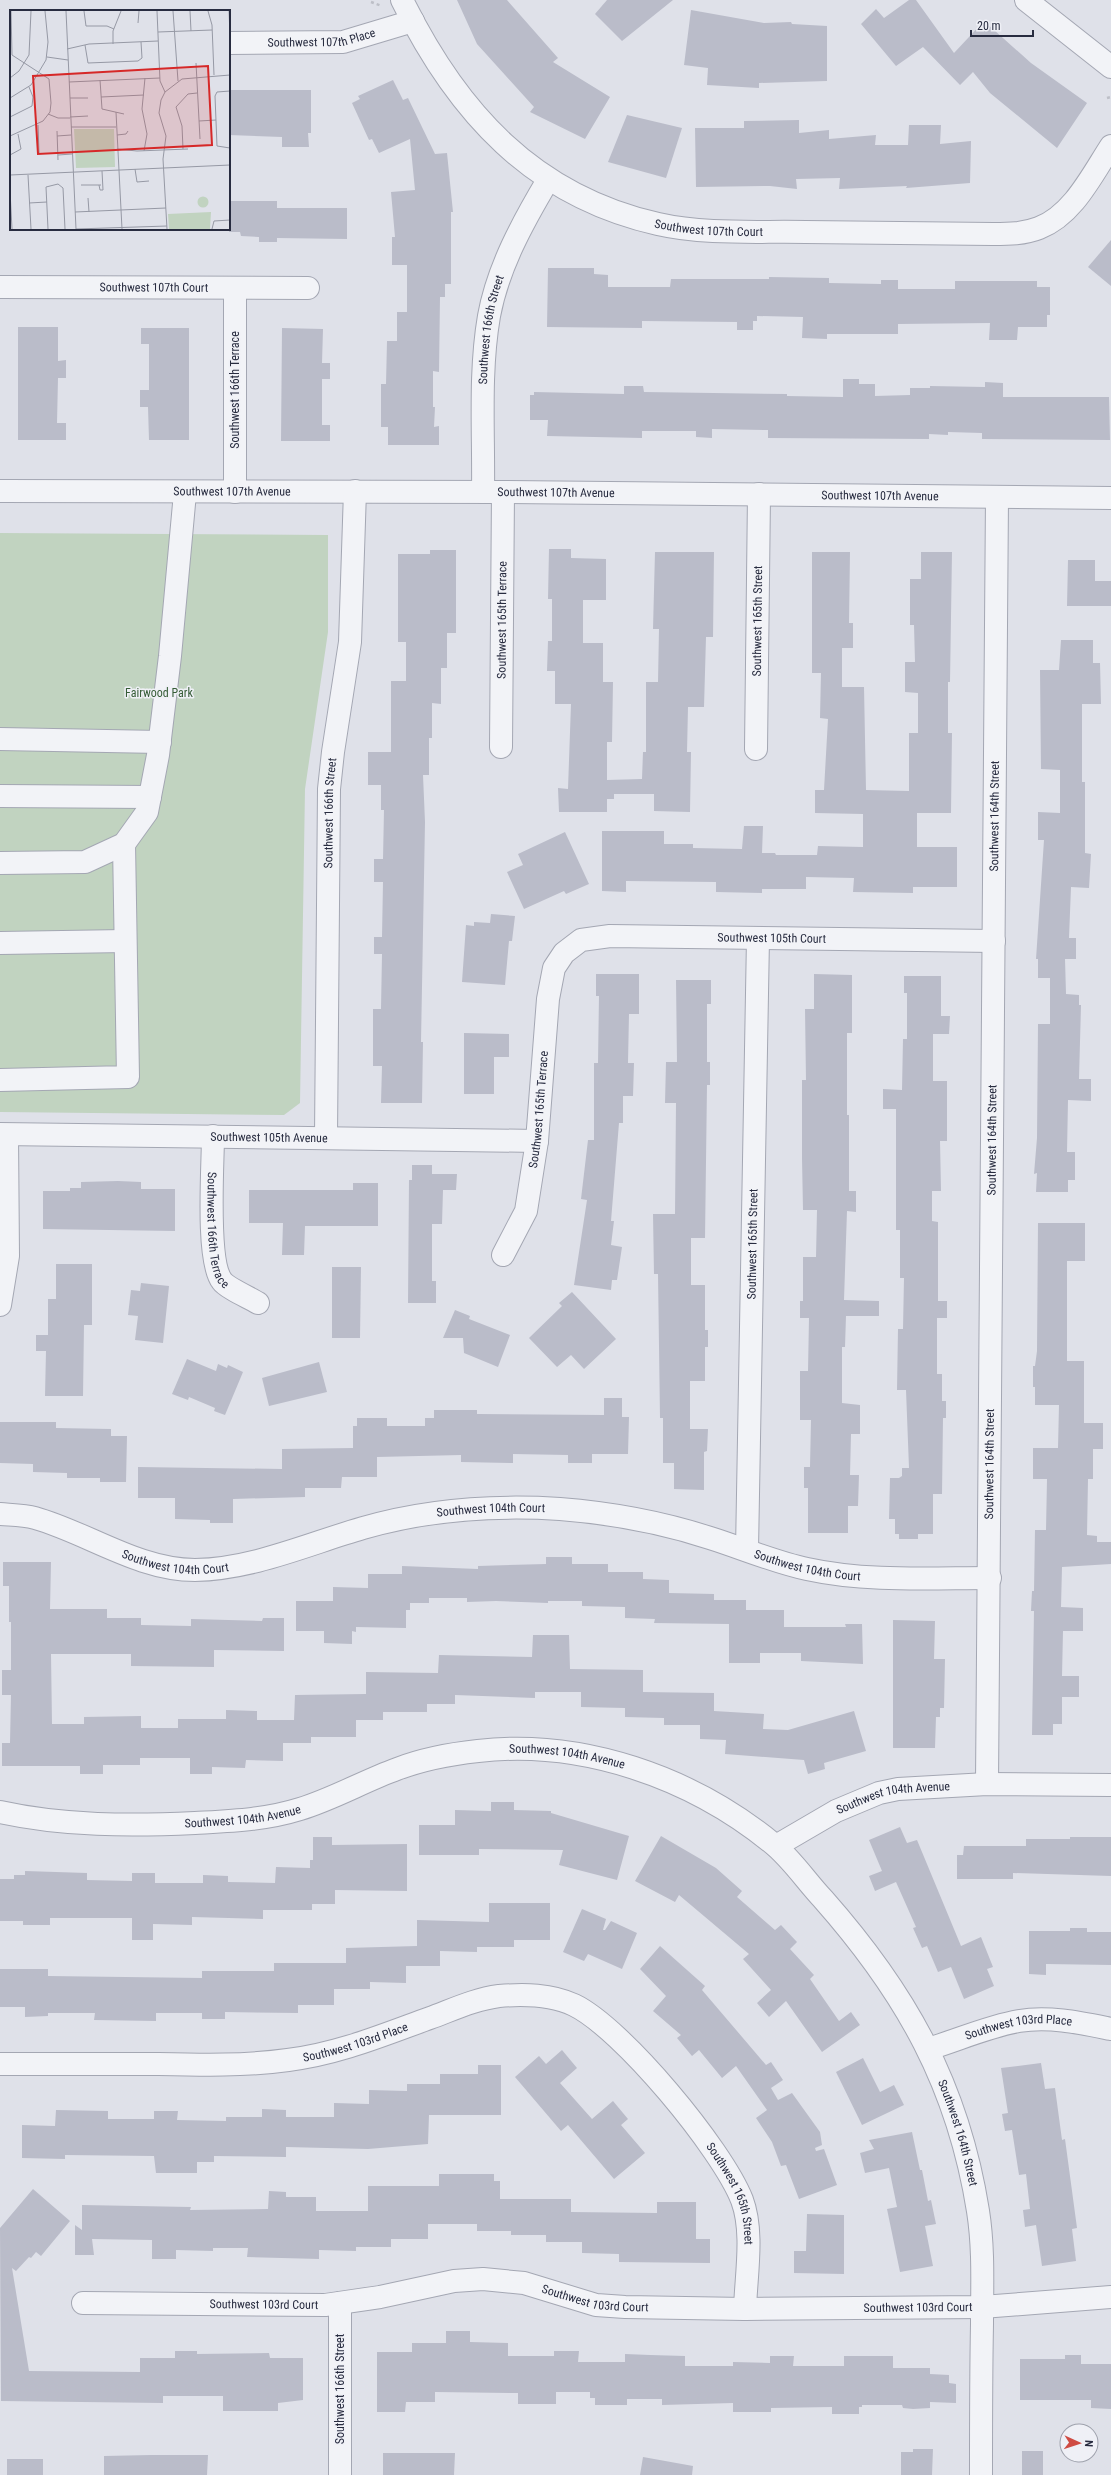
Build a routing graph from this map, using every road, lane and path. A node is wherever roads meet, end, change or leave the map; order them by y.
1 (1026, 0) edge
2 (371, 2) dead end
3 (393, 3) edge
4 (413, 21) junction
5 (230, 43) edge
6 (1111, 67) edge
7 (1111, 146) edge
8 (548, 180) junction
9 (0, 286) edge
10 (235, 288) junction
11 (308, 288) dead end
12 (0, 491) edge
13 (355, 491) junction
14 (185, 492) junction
15 (235, 492) junction
16 (493, 492) junction
17 (759, 494) junction
18 (997, 497) junction
19 (1111, 498) edge
20 (0, 738) edge
21 (160, 742) junction
22 (501, 747) dead end
23 (756, 749) dead end
24 (0, 796) edge
25 (150, 797) junction
26 (124, 844) junction
27 (0, 863) edge
28 (758, 938) junction
29 (125, 940) junction
30 (994, 941) junction
31 (0, 943) edge
32 (558, 960) joint
33 (0, 1080) edge
34 (4, 1135) edge
35 (213, 1136) junction
36 (326, 1137) junction
37 (537, 1141) junction
38 (503, 1255) dead end
39 (258, 1303) dead end
40 (0, 1305) edge
41 (0, 1514) edge
42 (746, 1550) junction
43 (990, 1578) junction
44 (987, 1784) junction
45 (1111, 1785) edge
46 (0, 1812) edge
47 (776, 1846) junction
48 (1111, 2029) edge
49 (928, 2049) junction
50 (0, 2064) edge
51 (668, 2094) joint
52 (1111, 2297) edge
53 (340, 2303) junction
54 (83, 2304) dead end
55 (982, 2307) junction
56 (745, 2309) junction
57 (340, 2475) edge
58 (981, 2475) edge

1 - 6 street
2 - 3 path
3 - 4 street
4 - 5 street, Southwest 107th Place
4 - 8 street, Southwest 107th Court
7 - 8 street, Southwest 107th Court
8 - 16 street, Southwest 166th Street
9 - 10 street, Southwest 107th Court
10 - 11 street, Southwest 107th Court
10 - 15 street, Southwest 166th Terrace
12 - 14 street, Southwest 107th Avenue
13 - 15 street, Southwest 107th Avenue
13 - 16 street, Southwest 107th Avenue
13 - 36 street, Southwest 166th Street
14 - 15 street, Southwest 107th Avenue
14 - 21 street
16 - 17 street, Southwest 107th Avenue
16 - 22 street, Southwest 165th Terrace
17 - 18 street, Southwest 107th Avenue
17 - 23 street, Southwest 165th Street
18 - 19 street, Southwest 107th Avenue
18 - 30 street, Southwest 164th Street
20 - 21 street
21 - 25 street
24 - 25 street
25 - 26 street
26 - 27 street
26 - 29 street
28 - 30 street, Southwest 105th Court
28 - 32 street, Southwest 105th Court
28 - 42 street, Southwest 165th Street
29 - 31 street
29 - 33 street
30 - 43 street, Southwest 164th Street
32 - 37 street, Southwest 165th Terrace
34 - 35 street, Southwest 105th Avenue
34 - 40 street
35 - 36 street, Southwest 105th Avenue
35 - 39 street, Southwest 166th Terrace
36 - 37 street, Southwest 105th Avenue
37 - 38 street, Southwest 165th Terrace
41 - 42 street, Southwest 104th Court
42 - 43 street, Southwest 104th Court
43 - 44 street, Southwest 164th Street
44 - 45 street, Southwest 104th Avenue
44 - 47 street, Southwest 104th Avenue
46 - 47 street, Southwest 104th Avenue
47 - 49 street, Southwest 164th Street
48 - 49 street, Southwest 103rd Place
49 - 55 street, Southwest 164th Street
50 - 51 street, Southwest 103rd Place
51 - 56 street, Southwest 165th Street
52 - 55 street, Southwest 103rd Court
53 - 54 street, Southwest 103rd Court
53 - 56 street, Southwest 103rd Court
53 - 57 street, Southwest 166th Street
55 - 56 street, Southwest 103rd Court
55 - 58 street, Southwest 164th Street

